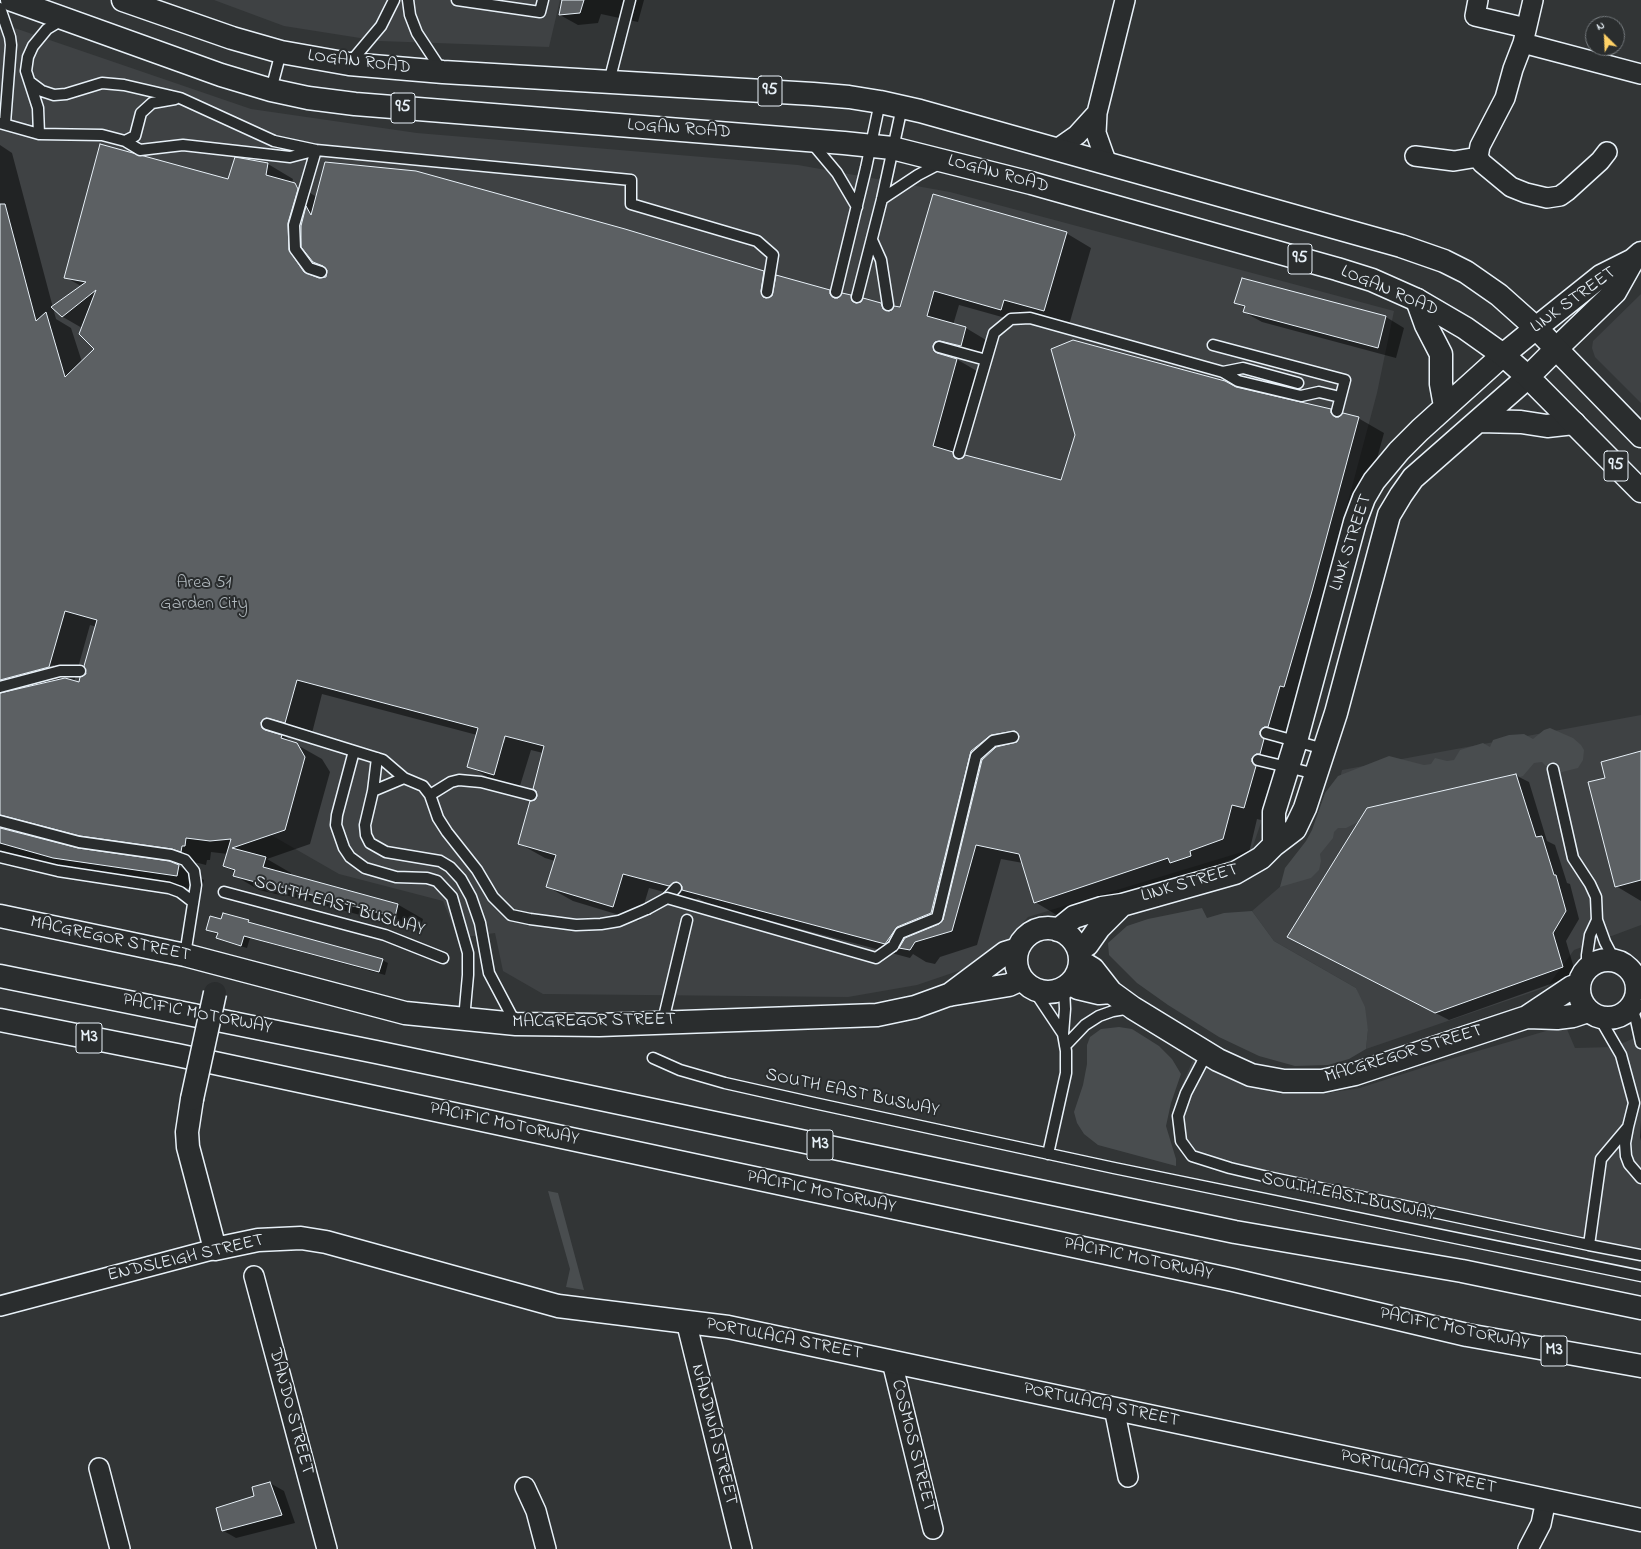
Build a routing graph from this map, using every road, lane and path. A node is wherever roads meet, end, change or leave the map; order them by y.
1 (12, 0) edge
2 (394, 0) edge
3 (408, 0) edge
4 (457, 0) edge
5 (542, 0) edge
6 (630, 0) edge
7 (1125, 0) edge
8 (1478, 0) edge
9 (1533, 0) edge
10 (129, 1) edge
11 (0, 8) edge
12 (66, 18) junction
13 (1524, 35) junction
14 (282, 52) junction
15 (349, 64) junction
16 (443, 72) junction
17 (1641, 74) edge
18 (30, 82) junction
19 (609, 82) junction
20 (271, 90) junction
21 (180, 98) junction
22 (880, 102) junction
23 (902, 107) junction
24 (1097, 113) junction
25 (2, 123) edge
26 (39, 134) junction
27 (809, 140) junction
28 (126, 141) junction
29 (871, 145) junction
30 (892, 148) junction
31 (1057, 149) junction
32 (316, 150) junction
33 (1607, 152) dead end
34 (1415, 156) dead end
35 (1478, 157) junction
36 (945, 161) junction
37 (1107, 164) junction
38 (882, 200) junction
39 (857, 207) junction
40 (872, 240) junction
41 (1637, 256) edge
42 (321, 272) dead end
43 (767, 292) dead end
44 (836, 292) dead end
45 (857, 297) dead end
46 (1416, 300) junction
47 (888, 304) dead end
48 (1536, 328) junction
49 (1213, 345) dead end
50 (939, 347) dead end
51 (1556, 349) junction
52 (1503, 355) junction
53 (986, 360) junction
54 (1223, 372) junction
55 (1528, 377) junction
56 (1298, 384) dead end
57 (1340, 397) junction
58 (1445, 406) junction
59 (1337, 411) dead end
60 (1479, 421) junction
61 (1574, 424) junction
62 (1641, 436) edge
63 (959, 453) dead end
64 (1641, 491) edge
65 (80, 672) dead end
66 (0, 687) edge
67 (267, 724) dead end
68 (1266, 733) dead end
69 (1013, 737) dead end
70 (1296, 741) junction
71 (1324, 749) junction
72 (354, 751) junction
73 (377, 758) junction
74 (1258, 760) dead end
75 (1288, 767) junction
76 (1553, 769) dead end
77 (1316, 774) junction
78 (404, 778) junction
79 (374, 791) junction
80 (430, 795) junction
81 (531, 795) dead end
82 (0, 821) edge
83 (1274, 845) junction
84 (0, 857) edge
85 (676, 888) dead end
86 (224, 892) dead end
87 (667, 898) junction
88 (193, 902) junction
89 (1122, 905) junction
90 (0, 916) edge
91 (687, 920) dead end
92 (1597, 920) junction
93 (1058, 930) junction
94 (1018, 949) junction
95 (185, 955) junction
96 (1079, 955) junction
97 (443, 958) dead end
98 (1627, 963) edge
99 (220, 964) junction
100 (0, 976) edge
101 (1583, 977) junction
102 (1030, 984) junction
103 (1067, 986) junction
104 (1111, 992) junction
105 (948, 995) junction
106 (1636, 998) edge
107 (1133, 1008) junction
108 (1594, 1014) junction
109 (1527, 1017) junction
110 (464, 1019) junction
111 (0, 1020) edge
112 (663, 1021) junction
113 (516, 1024) junction
114 (1063, 1034) junction
115 (1641, 1043) edge
116 (1065, 1046) junction
117 (1207, 1053) junction
118 (653, 1058) dead end
119 (1641, 1104) edge
120 (1632, 1111) junction
121 (1628, 1127) junction
122 (1048, 1154) junction
123 (1641, 1178) edge
124 (1588, 1246) junction
125 (215, 1250) junction
126 (1641, 1256) edge
127 (254, 1276) dead end
128 (1641, 1276) edge
129 (0, 1306) edge
130 (558, 1306) joint
131 (1641, 1308) edge
132 (686, 1321) junction
133 (892, 1362) junction
134 (1641, 1366) edge
135 (1114, 1408) junction
136 (99, 1468) dead end
137 (1128, 1477) dead end
138 (525, 1487) dead end
139 (1546, 1500) junction
140 (1641, 1520) edge
141 (933, 1529) dead end
142 (120, 1549) edge
143 (327, 1549) edge
144 (546, 1549) edge
145 (742, 1549) edge
146 (1528, 1549) edge

1 - 12 main road, LOGAN ROAD / 95
2 - 15 lane
3 - 16 lane
4 - 5 lane
6 - 19 lane
7 - 24 street
8 - 13 street
9 - 13 street
10 - 14 main road, LOGAN ROAD / 95
11 - 25 lane
12 - 18 lane
12 - 20 main road, LOGAN ROAD / 95
13 - 17 street
13 - 35 street
14 - 15 main road, LOGAN ROAD / 95
14 - 20 lane, LOGAN ROAD
15 - 16 main road, LOGAN ROAD / 95
16 - 19 main road, LOGAN ROAD / 95
18 - 21 lane
18 - 26 lane
19 - 22 main road, LOGAN ROAD / 95
20 - 27 main road, LOGAN ROAD / 95
21 - 28 lane
21 - 32 lane
22 - 23 main road, LOGAN ROAD / 95
22 - 29 lane
23 - 30 lane
23 - 31 main road, LOGAN ROAD / 95
24 - 31 street
24 - 37 street
25 - 26 lane
26 - 28 lane
27 - 29 main road, LOGAN ROAD / 95
27 - 39 lane
28 - 32 lane
29 - 30 main road, LOGAN ROAD / 95
29 - 39 lane
30 - 36 main road, LOGAN ROAD / 95
30 - 38 lane
31 - 37 main road, LOGAN ROAD / 95
32 - 42 lane
32 - 43 lane
33 - 35 street
34 - 35 street
36 - 38 lane
36 - 46 main road, LOGAN ROAD / 95
37 - 48 main road, LOGAN ROAD / 95
38 - 40 lane
39 - 44 lane
40 - 45 lane
40 - 47 lane
41 - 48 main road, LINK STREET
41 - 51 main road, LINK STREET
46 - 52 main road, LOGAN ROAD / 95
46 - 58 main road
48 - 51 main road, LOGAN ROAD / 95
48 - 52 main road, LINK STREET
49 - 57 lane
50 - 53 lane
51 - 55 main road, LINK STREET
51 - 62 main road, LOGAN ROAD / 95
52 - 55 main road, LOGAN ROAD / 95
52 - 58 main road, LINK STREET
53 - 54 lane
53 - 63 lane
54 - 56 lane
54 - 57 lane
55 - 60 main road, LINK STREET
55 - 61 main road, LOGAN ROAD / 95
57 - 59 lane
58 - 70 main road, LINK STREET
60 - 61 main road
60 - 71 main road, LINK STREET
61 - 64 main road, LOGAN ROAD / 95
65 - 66 lane
67 - 72 lane
68 - 70 lane
69 - 87 lane, bridge
70 - 71 lane
70 - 75 main road, LINK STREET
71 - 77 main road, LINK STREET
72 - 73 lane
72 - 110 lane
73 - 78 lane
73 - 79 lane
74 - 75 lane
75 - 77 lane
75 - 83 main road, LINK STREET
76 - 92 lane
77 - 83 main road, LINK STREET
78 - 79 lane
78 - 80 lane
79 - 113 lane
80 - 81 lane
80 - 87 lane, bridge
82 - 88 lane
83 - 89 main road, LINK STREET
84 - 88 lane
85 - 87 lane
86 - 97 lane, SOUTH EAST BUSWAY
88 - 95 lane
89 - 93 main road, LINK STREET
89 - 96 main road, LINK STREET
90 - 95 main road, MACGREGOR STREET
91 - 112 lane
92 - 98 lane
92 - 101 lane
93 - 94 main road
93 - 96 main road
94 - 102 main road
94 - 105 main road, MACGREGOR STREET
95 - 99 main road, MACGREGOR STREET
96 - 103 main road
96 - 104 main road, MACGREGOR STREET
98 - 101 main road
98 - 106 main road
99 - 110 main road, MACGREGOR STREET
99 - 125 main road, bridge
100 - 131 main road, PACIFIC MOTORWAY / M3
101 - 108 main road
101 - 109 main road, MACGREGOR STREET
102 - 103 main road
102 - 105 main road, MACGREGOR STREET
102 - 114 lane
103 - 104 main road
103 - 114 lane
104 - 107 main road, MACGREGOR STREET
105 - 112 main road, MACGREGOR STREET
106 - 108 main road
106 - 115 lane
107 - 116 lane
107 - 117 main road, MACGREGOR STREET
108 - 109 main road, MACGREGOR STREET
108 - 120 lane
109 - 117 main road, MACGREGOR STREET
110 - 113 main road, MACGREGOR STREET
111 - 134 main road, PACIFIC MOTORWAY / M3
112 - 113 main road, MACGREGOR STREET
114 - 116 lane
116 - 122 lane
117 - 124 lane
118 - 122 lane, SOUTH EAST BUSWAY
119 - 120 lane
120 - 121 lane
121 - 123 lane
121 - 124 lane
122 - 128 lane, SOUTH EAST BUSWAY
124 - 126 lane
125 - 129 street, ENDSLEIGH STREET
125 - 130 main road, ENDSLEIGH STREET
127 - 143 street, DANDO STREET
130 - 132 main road, PORTULACA STREET
132 - 133 main road, PORTULACA STREET
132 - 145 street, NANDINA STREET
133 - 135 main road, PORTULACA STREET
133 - 141 street, COSMOS STREET
135 - 137 street
135 - 139 main road, PORTULACA STREET
136 - 142 street
138 - 144 street
139 - 140 main road, PORTULACA STREET
139 - 146 street

